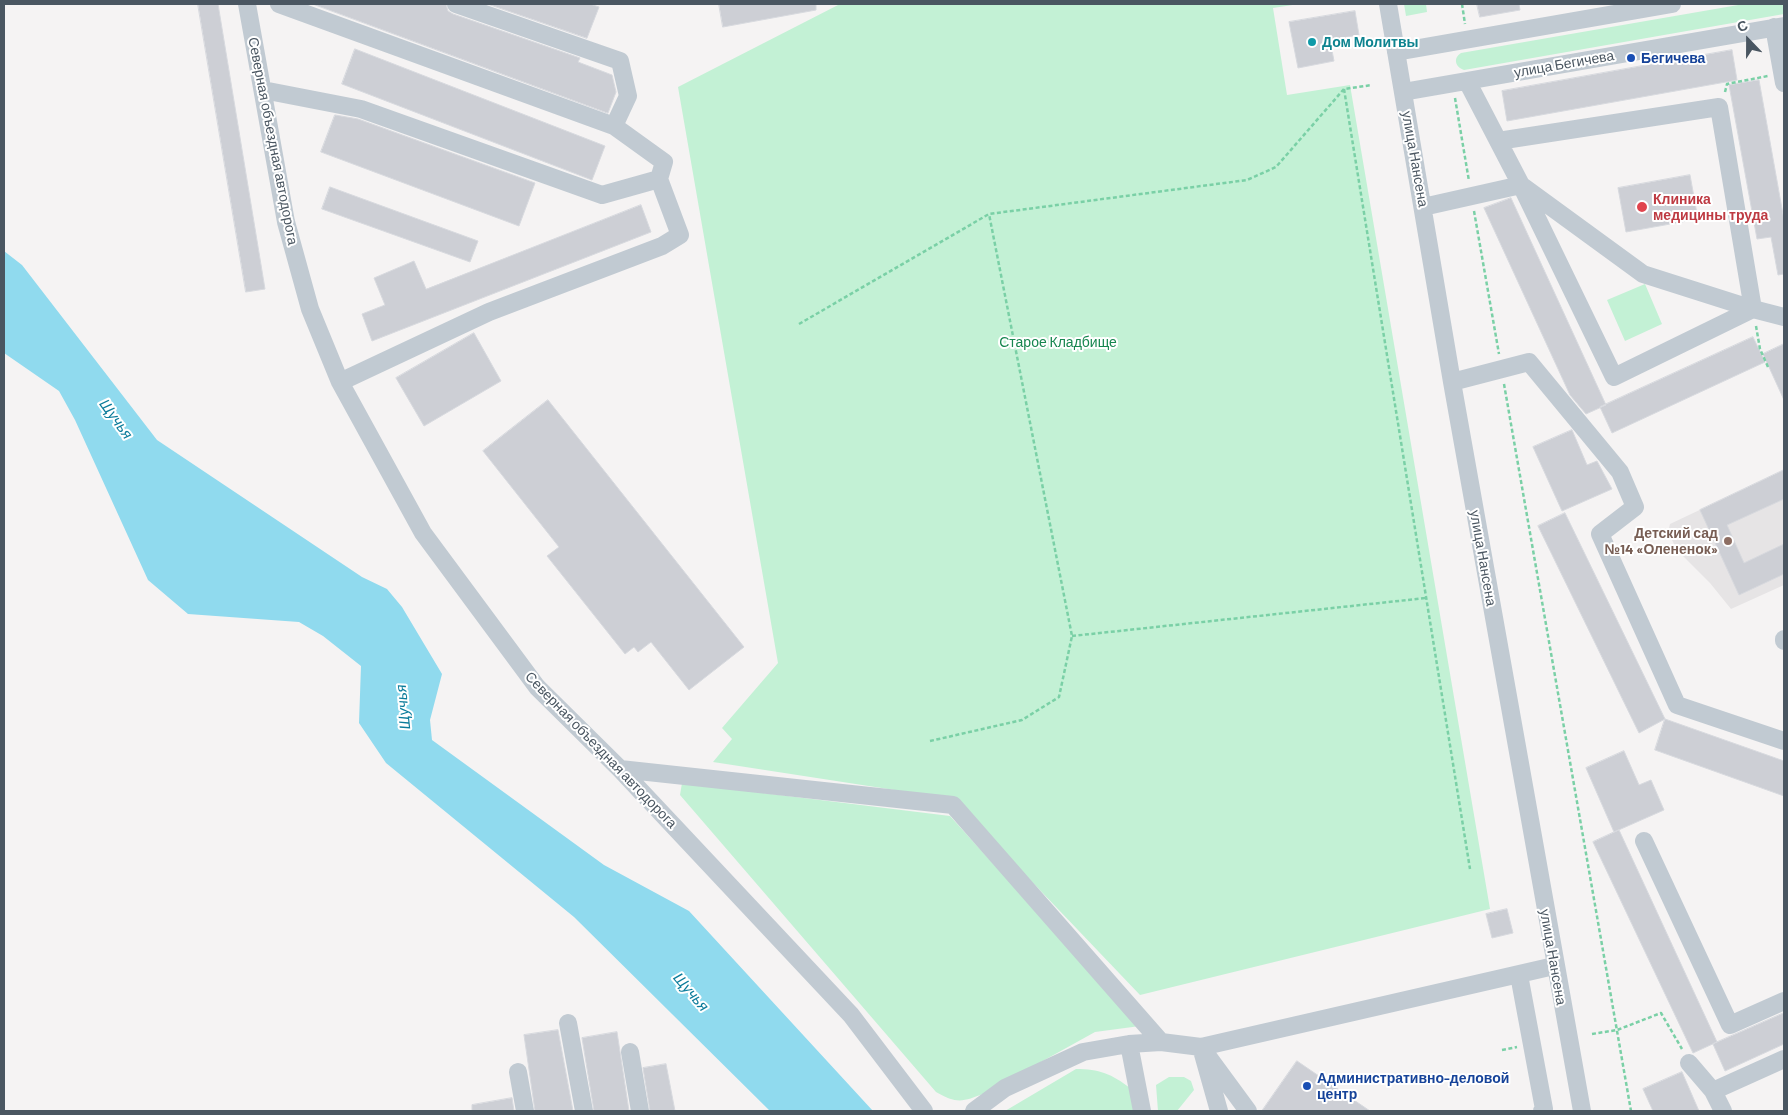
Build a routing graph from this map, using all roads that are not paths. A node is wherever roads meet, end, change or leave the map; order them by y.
1 (247, 4) edge
2 (279, 4) edge
3 (456, 4) edge
4 (1388, 4) edge
5 (1672, 4) edge
6 (1621, 8) edge
7 (1779, 26) edge
8 (1396, 52) junction
9 (1784, 76) edge
10 (1467, 81) junction
11 (263, 90) junction
12 (1404, 92) junction
13 (614, 126) junction
14 (1498, 141) junction
15 (659, 179) junction
16 (1520, 185) junction
17 (1423, 207) junction
18 (1753, 310) junction
19 (1784, 317) edge
20 (340, 382) junction
21 (1452, 382) junction
22 (1784, 741) edge
23 (620, 769) junction
24 (1644, 841) dead end
25 (1554, 966) junction
26 (1519, 975) junction
27 (1784, 1000) edge
28 (568, 1023) dead end
29 (1162, 1042) junction
30 (1130, 1044) junction
31 (1201, 1047) junction
32 (630, 1052) dead end
33 (1784, 1059) edge
34 (1690, 1062) road end
35 (518, 1072) dead end
36 (1713, 1091) junction
37 (525, 1111) edge
38 (584, 1111) edge
39 (640, 1111) edge
40 (924, 1111) edge
41 (974, 1111) edge
42 (1142, 1111) edge
43 (1219, 1111) edge
44 (1248, 1111) edge
45 (1542, 1111) edge
46 (1582, 1111) edge
47 (1723, 1111) edge

1 - 11 street, Северная объездная автодорога
2 - 13 street
3 - 13 street
4 - 8 street, улица Нансена
5 - 6 street
6 - 8 street
7 - 9 street
7 - 10 street, улица Бегичева
8 - 12 street, улица Нансена
10 - 12 street, улица Бегичева
10 - 14 street
11 - 15 street
11 - 20 street, Северная объездная автодорога
12 - 17 street, улица Нансена
13 - 15 street
14 - 16 street
14 - 18 street
15 - 20 street
16 - 17 street
16 - 18 street
16 - 18 street
17 - 21 street, улица Нансена
18 - 19 street
20 - 23 street, Северная объездная автодорога
21 - 22 street
21 - 25 street, улица Нансена
23 - 29 street
23 - 40 street, Северная объездная автодорога
24 - 27 street
25 - 26 street
25 - 46 street, улица Нансена
26 - 31 street
26 - 45 street
28 - 38 street
29 - 30 street
29 - 31 street
30 - 41 street
30 - 42 street
31 - 43 street
31 - 44 street
32 - 39 street
33 - 36 street
34 - 36 street
35 - 37 street
36 - 47 street

